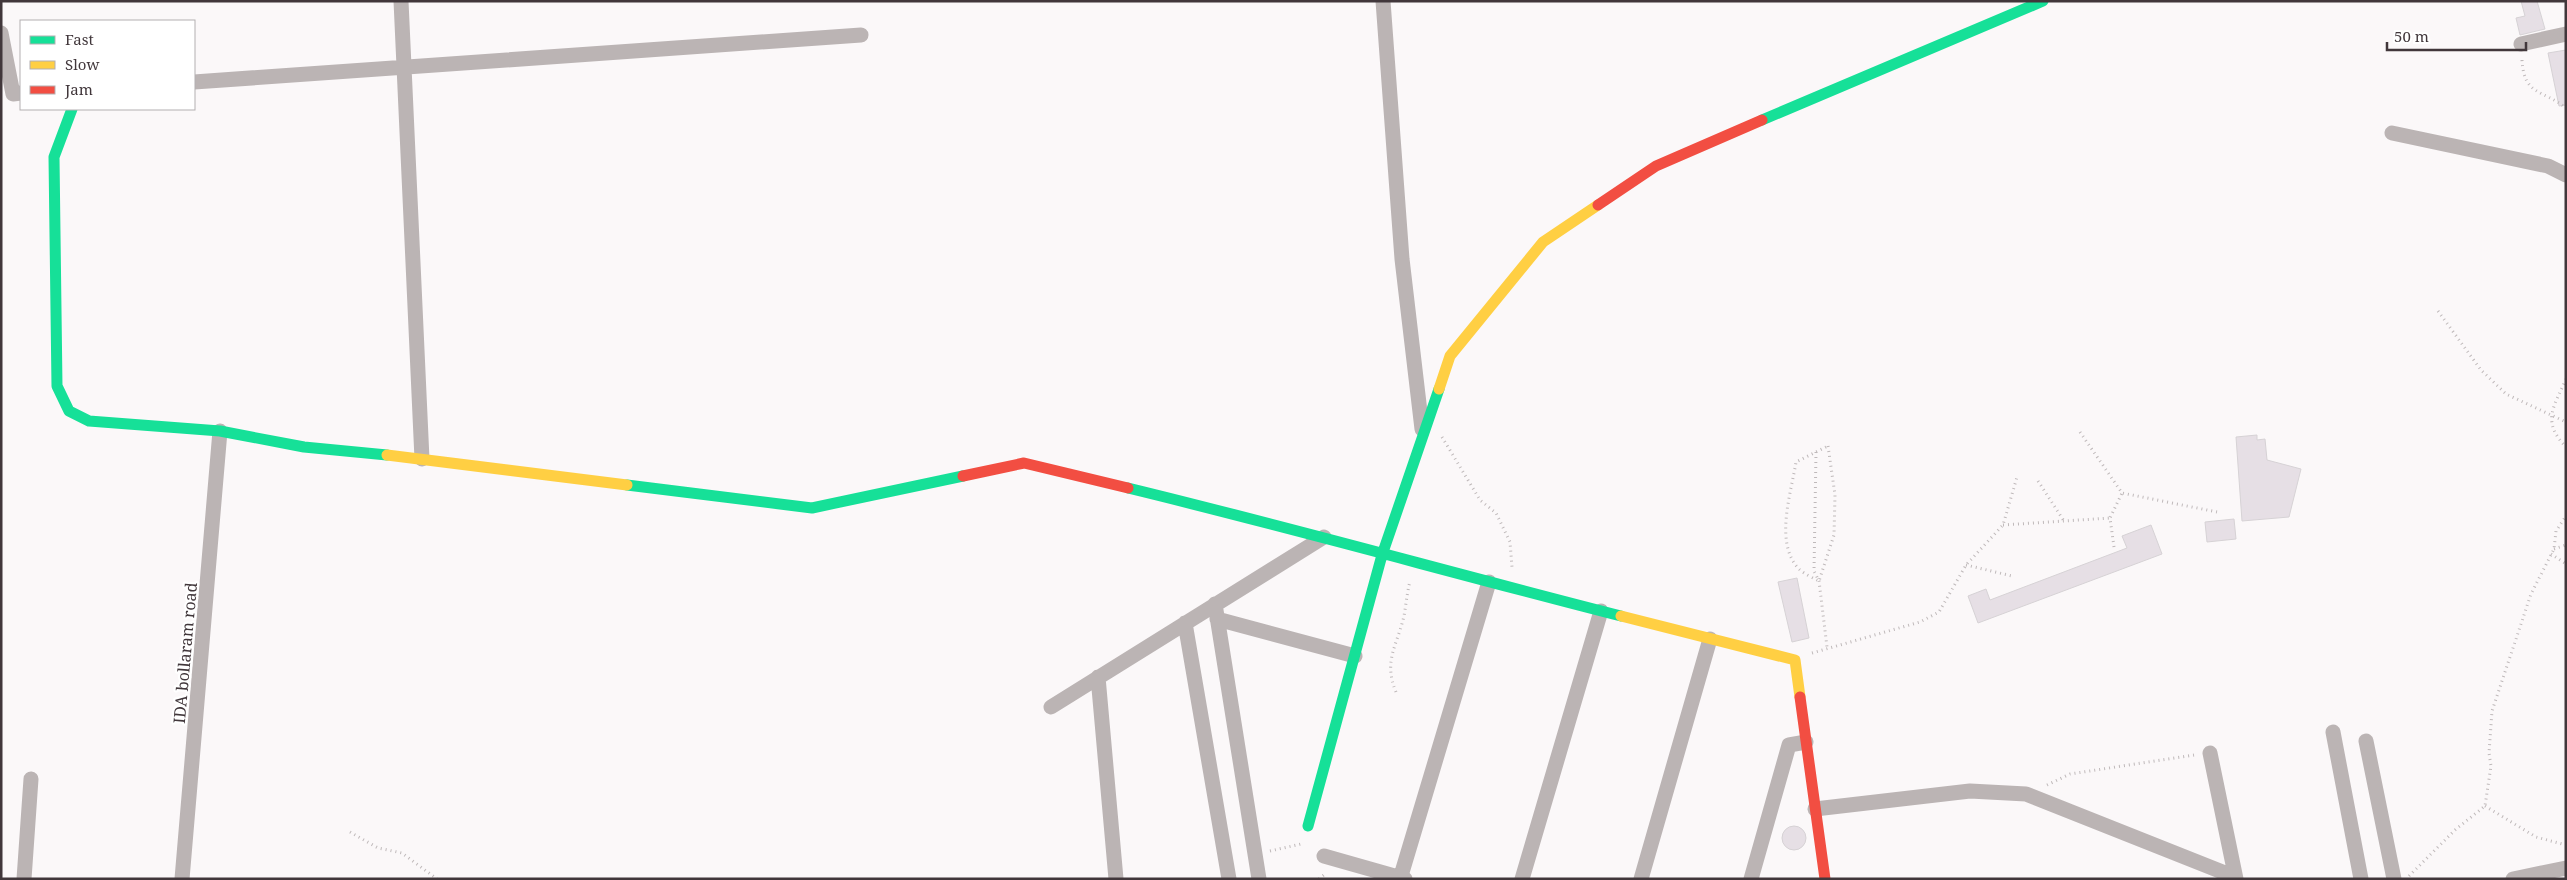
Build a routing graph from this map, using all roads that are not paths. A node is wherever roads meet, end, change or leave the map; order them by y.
1 (401, 1) edge
2 (1383, 1) edge
3 (2043, 1) edge
4 (1, 33) edge
5 (2566, 34) edge
6 (861, 35) dead end
7 (2521, 44) road end
8 (404, 67) junction
9 (195, 82) edge
10 (20, 93) edge
11 (72, 110) edge
12 (2392, 133) dead end
13 (2566, 175) edge
14 (220, 431) junction
15 (1423, 436) junction
16 (422, 459) junction
17 (1324, 538) junction
18 (1382, 555) junction
19 (1496, 584) junction
20 (1216, 611) junction
21 (1601, 611) junction
22 (1186, 623) junction
23 (1710, 639) junction
24 (1355, 656) junction
25 (1098, 677) junction
26 (1051, 707) dead end
27 (2333, 732) dead end
28 (2366, 741) dead end
29 (1806, 742) junction
30 (2210, 753) road end
31 (32, 779) dead end
32 (1815, 809) junction
33 (1308, 826) dead end
34 (1324, 856) road end
35 (2566, 868) edge
36 (1402, 878) edge
37 (2236, 878) edge
38 (24, 879) edge
39 (182, 879) edge
40 (1116, 879) edge
41 (1229, 879) edge
42 (1259, 879) edge
43 (1522, 879) edge
44 (1641, 879) edge
45 (1751, 879) edge
46 (1825, 879) edge
47 (2361, 879) edge
48 (2394, 879) edge
49 (2513, 879) edge

1 - 8 street
2 - 15 street
3 - 15 street
4 - 10 street
5 - 7 street
6 - 8 street
8 - 9 street
8 - 16 street
11 - 14 street
12 - 13 street
14 - 16 street
14 - 39 street, IDA bollaram road
15 - 18 street
16 - 17 street
17 - 18 street
17 - 20 street
18 - 19 street
18 - 24 street
19 - 21 street
19 - 36 street
20 - 22 street
20 - 24 street
20 - 42 street
21 - 23 street
21 - 43 street
22 - 25 street
22 - 41 street
23 - 29 street
23 - 44 street
24 - 33 street
25 - 26 street
25 - 40 street
27 - 47 street
28 - 48 street
29 - 32 street
29 - 45 street
30 - 37 street
31 - 38 street
32 - 37 street
32 - 46 street
34 - 36 street
35 - 49 street

